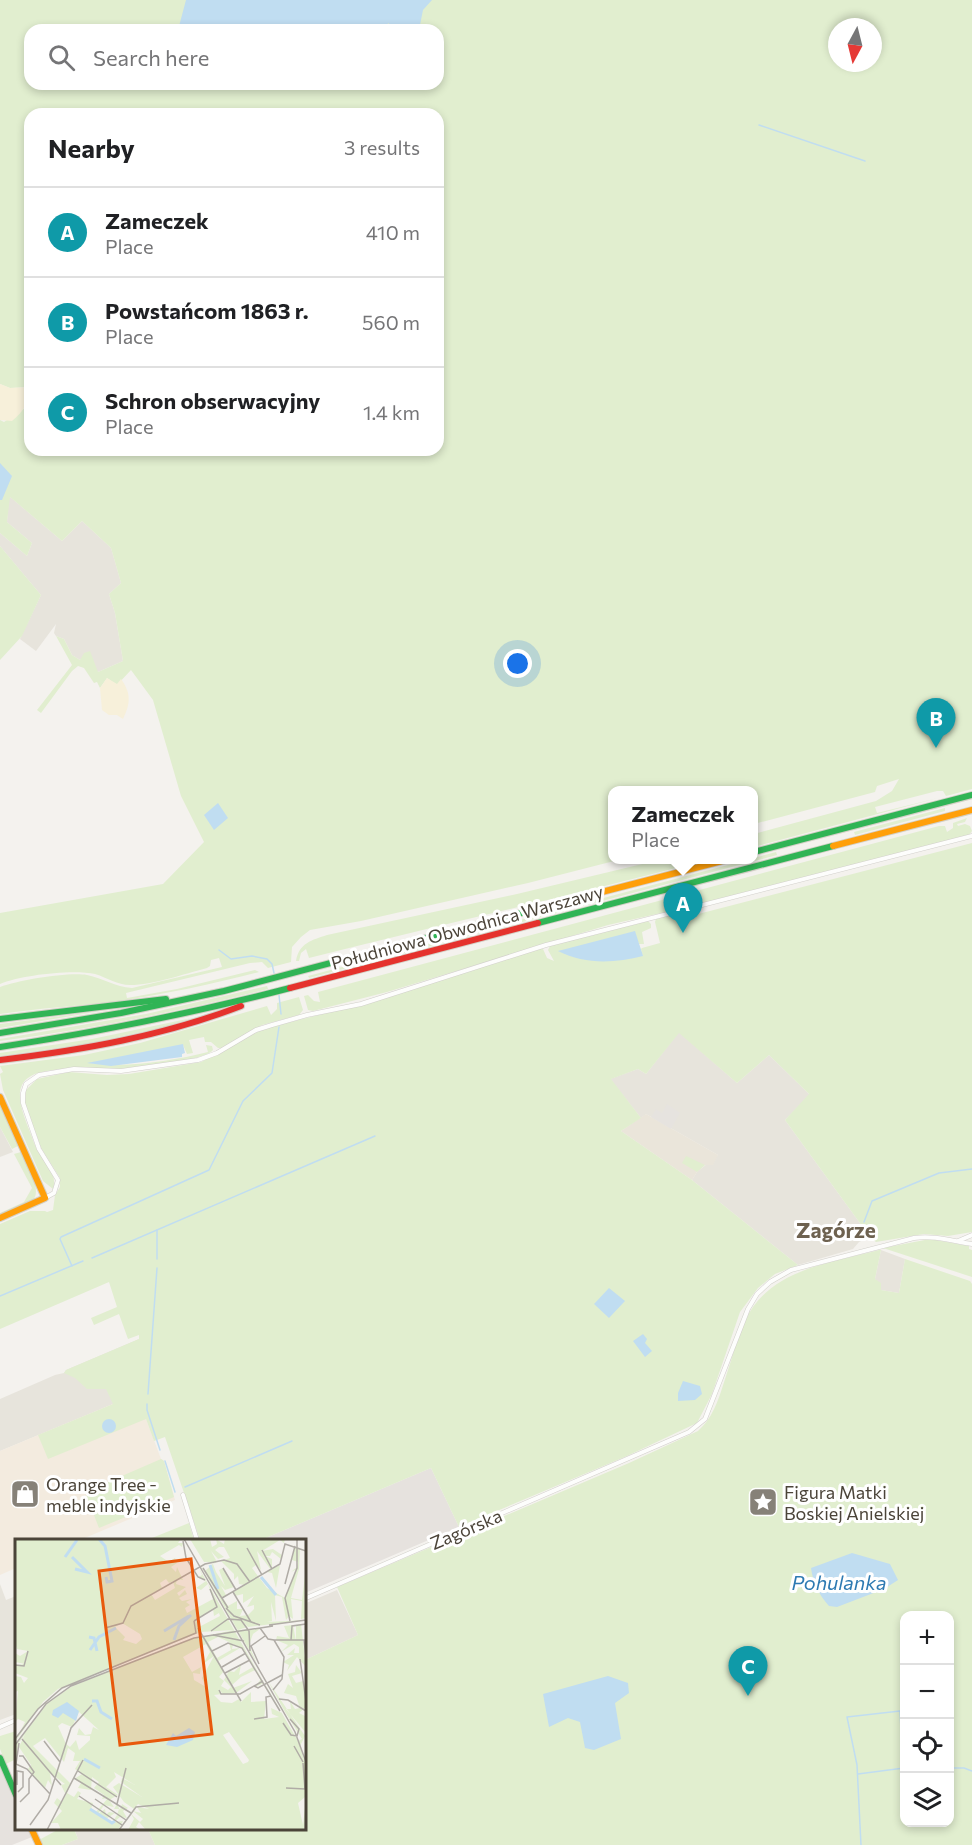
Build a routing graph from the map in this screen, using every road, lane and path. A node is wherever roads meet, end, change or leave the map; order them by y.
1 (972, 795) edge
2 (972, 810) edge
3 (972, 836) edge
4 (758, 851) edge
5 (711, 864) edge
6 (224, 991) junction
7 (264, 996) junction
8 (0, 1019) edge
9 (0, 1033) edge
10 (0, 1047) edge
11 (0, 1060) edge
12 (0, 1097) edge
13 (45, 1198) junction
14 (0, 1218) edge
15 (972, 1235) edge
16 (957, 1241) junction
17 (972, 1244) edge
18 (183, 1495) dead end
19 (196, 1539) edge
20 (306, 1598) edge
21 (15, 1720) edge
22 (0, 1727) edge
23 (0, 1758) edge
24 (15, 1793) edge
25 (32, 1830) edge
26 (39, 1845) edge

1 - 4 main road
2 - 7 main road, Południowa Obwodnica Warszawy
3 - 13 street
5 - 6 main road, Południowa Obwodnica Warszawy
6 - 8 main road
6 - 9 main road, Południowa Obwodnica Warszawy
7 - 10 main road, Południowa Obwodnica Warszawy
7 - 11 main road
12 - 13 main road
13 - 14 main road
15 - 16 street
16 - 17 street, Zagórska
16 - 20 street, Zagórska
18 - 19 street
21 - 22 street
23 - 24 main road
25 - 26 main road

